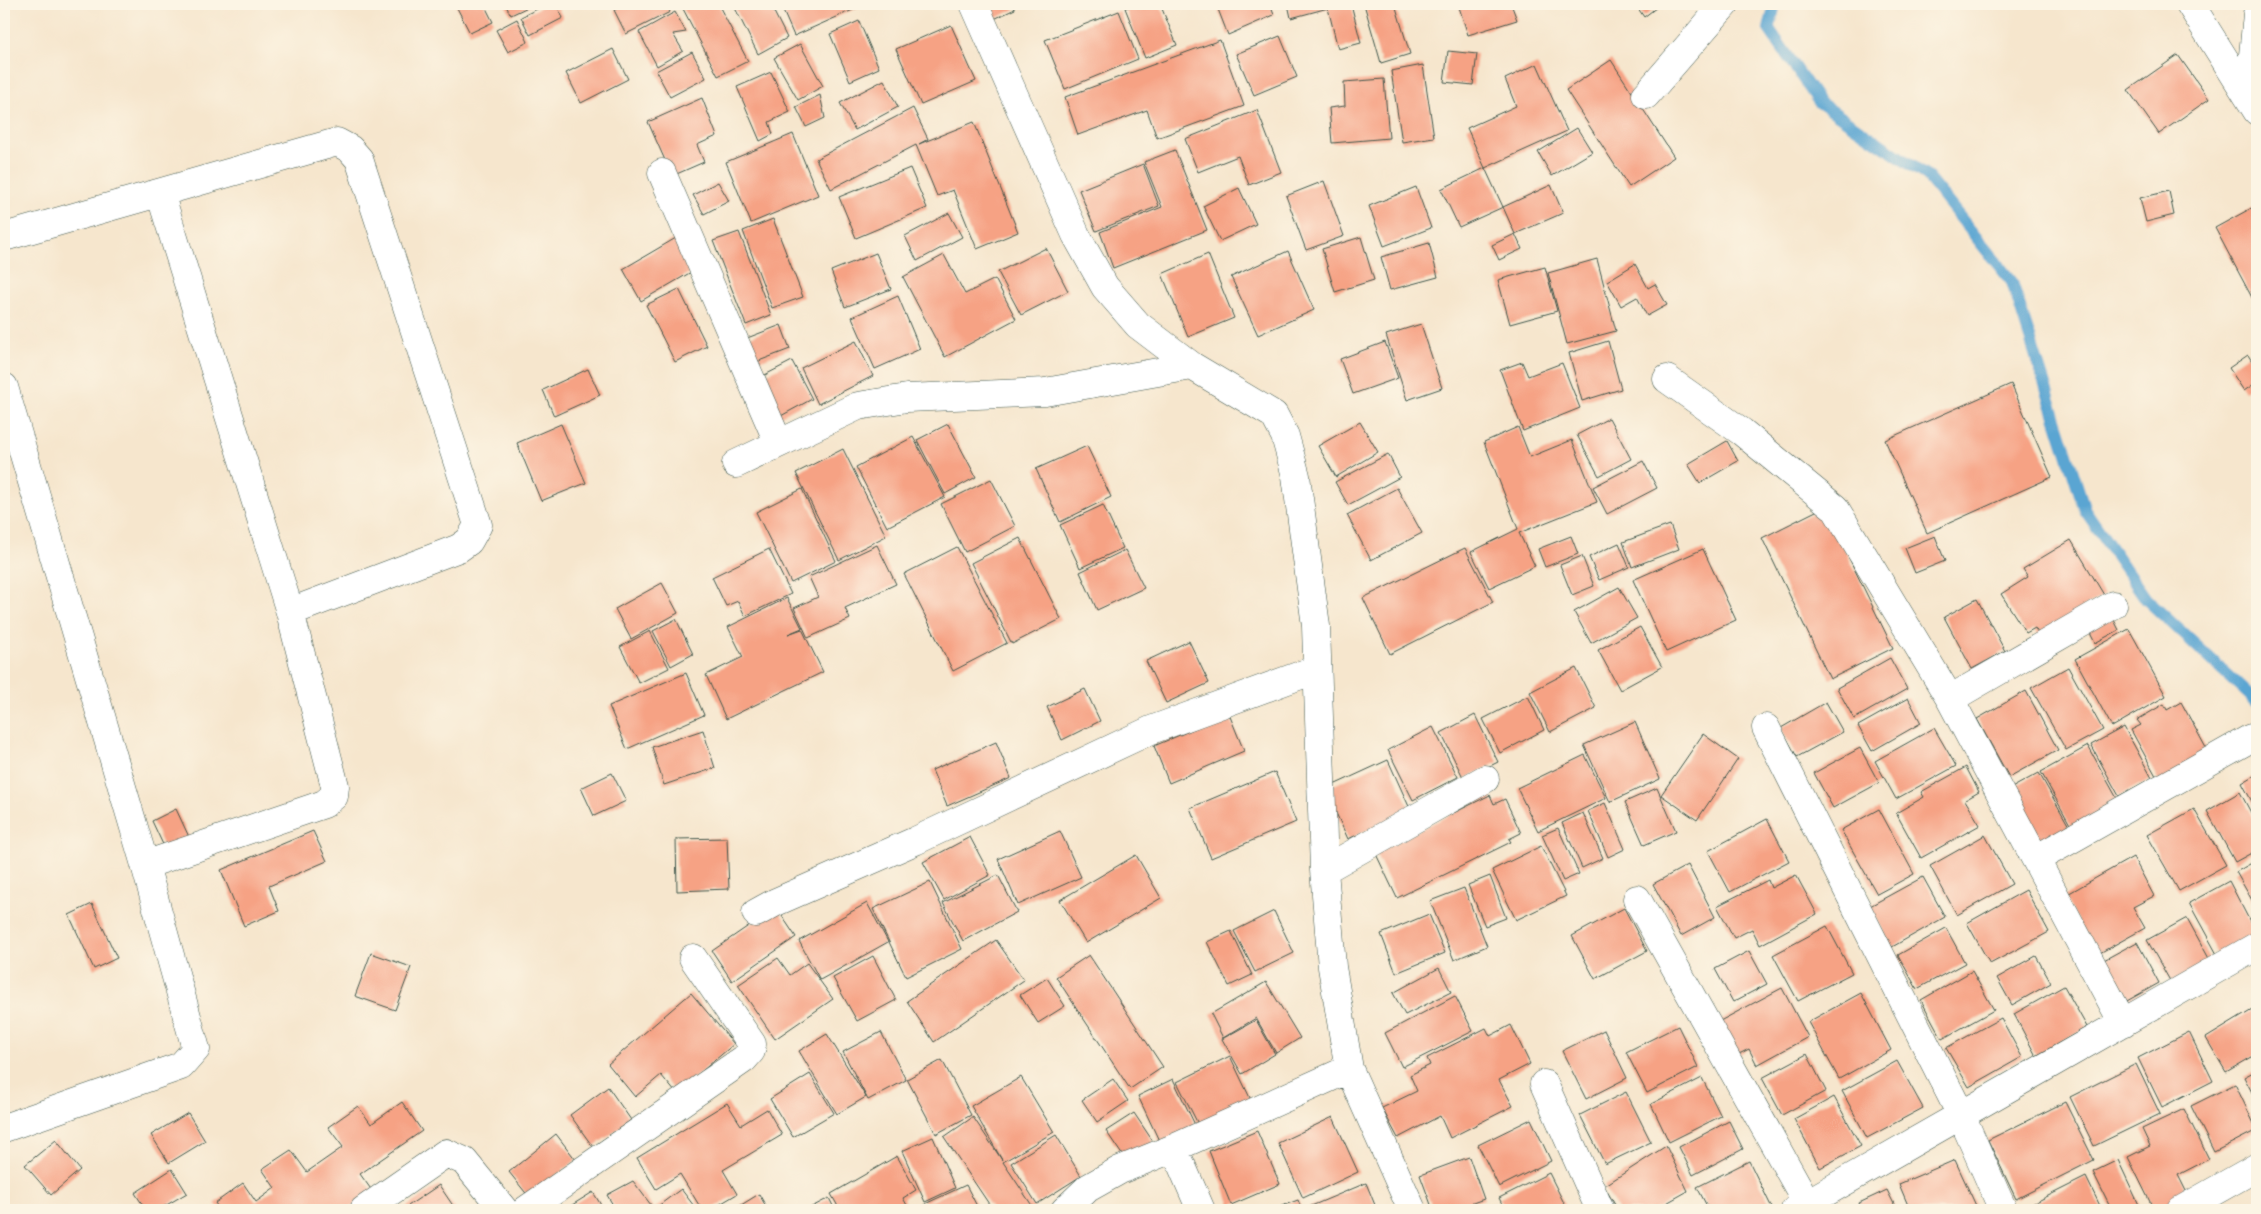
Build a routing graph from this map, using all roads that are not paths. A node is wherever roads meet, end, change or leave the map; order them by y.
1 (974, 4) edge
2 (1725, 4) edge
3 (2190, 4) edge
4 (2257, 14) edge
5 (1646, 94) dead end
6 (2253, 104) edge
7 (662, 173) dead end
8 (160, 193) junction
9 (4, 237) edge
10 (1192, 366) junction
11 (1667, 379) dead end
12 (4, 387) edge
13 (778, 442) junction
14 (736, 464) dead end
15 (2113, 605) dead end
16 (290, 612) junction
17 (1317, 669) junction
18 (1950, 700) junction
19 (1766, 728) dead end
20 (2251, 738) dead end
21 (1484, 779) dead end
22 (2036, 859) junction
23 (145, 865) junction
24 (1324, 870) junction
25 (1637, 899) dead end
26 (756, 913) dead end
27 (2257, 946) edge
28 (693, 958) dead end
29 (2123, 1023) junction
30 (1349, 1069) junction
31 (1544, 1084) dead end
32 (1961, 1115) junction
33 (5, 1123) edge
34 (1174, 1148) junction
35 (2257, 1167) edge
36 (1805, 1208) edge
37 (2191, 1208) edge
38 (364, 1210) edge
39 (504, 1210) edge
40 (526, 1210) edge
41 (1064, 1210) edge
42 (1201, 1210) edge
43 (1412, 1210) edge
44 (1600, 1210) edge
45 (2003, 1210) edge

1 - 10 street
2 - 5 street
3 - 6 street
4 - 6 street
7 - 13 street
8 - 9 street
8 - 16 street
8 - 16 street
10 - 13 street
10 - 17 street
11 - 18 street
12 - 23 street
13 - 14 street
15 - 18 street
16 - 23 street
17 - 24 street
17 - 26 street
18 - 22 street
19 - 32 street
20 - 22 street
21 - 24 street
22 - 29 street
23 - 33 street
24 - 30 street
25 - 36 street
27 - 29 street
28 - 40 street
29 - 32 street
30 - 34 street
30 - 43 street
31 - 44 street
32 - 36 street
32 - 45 street
34 - 41 street
34 - 42 street
35 - 37 street
38 - 39 street

